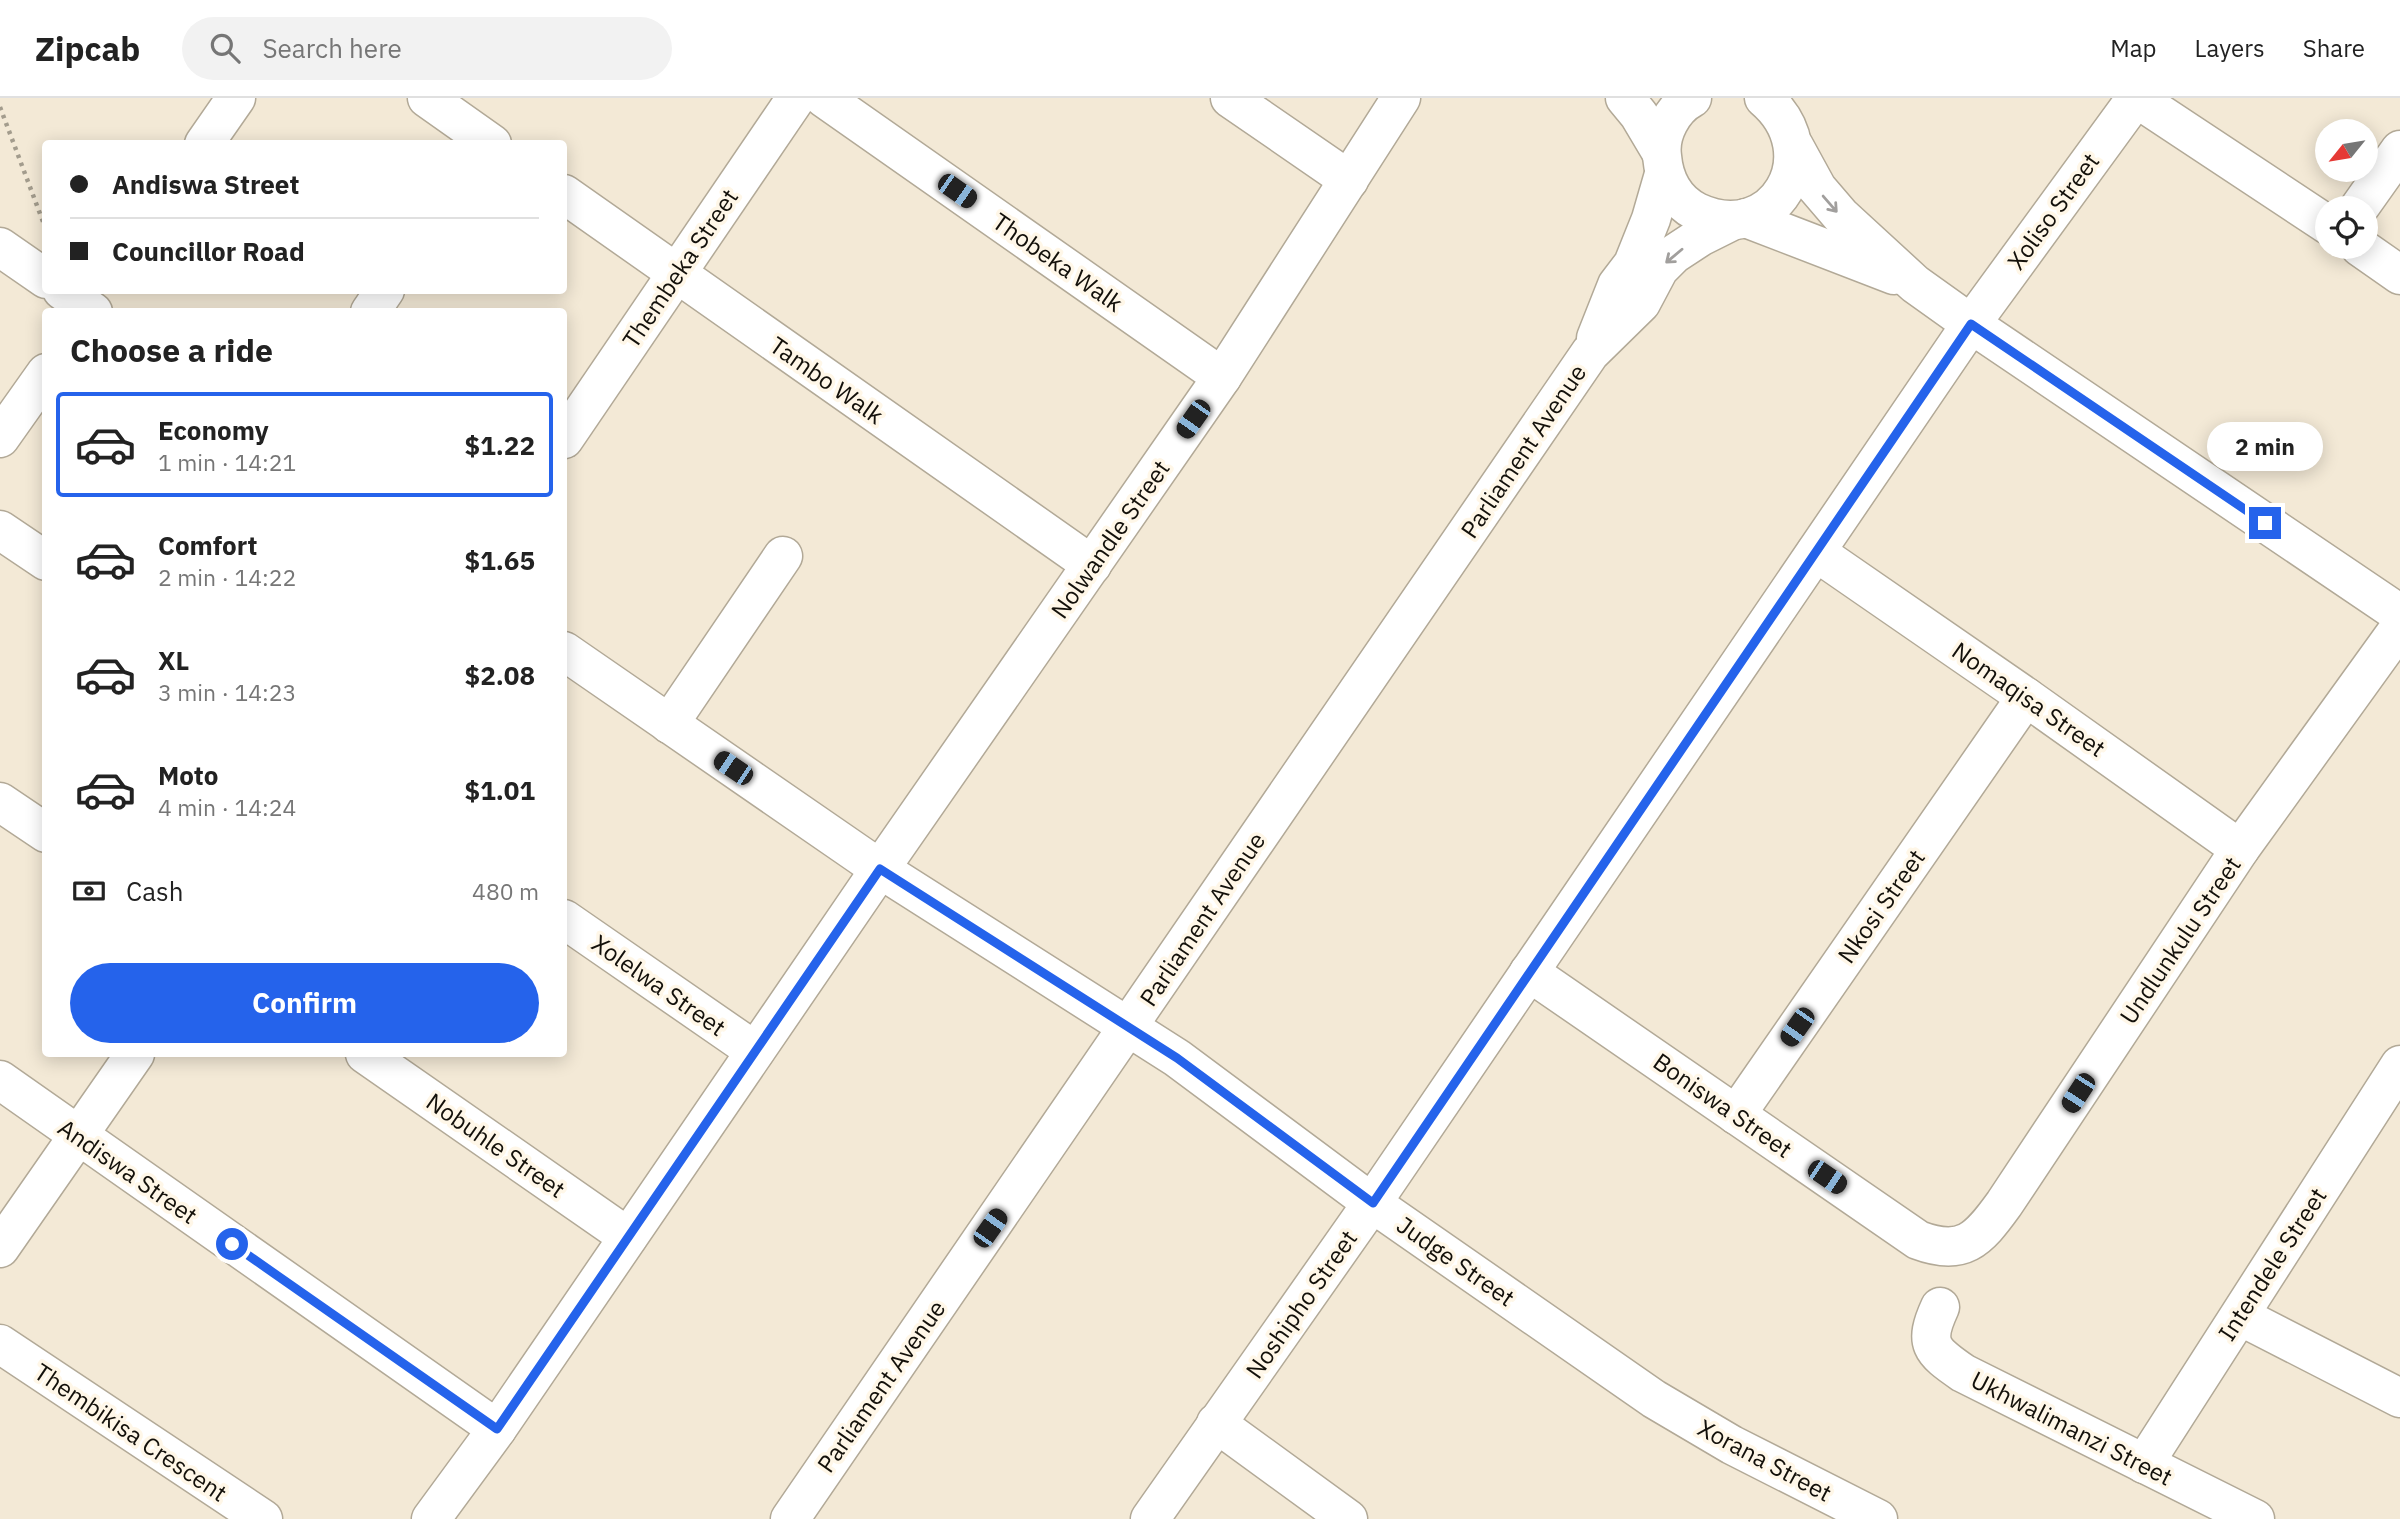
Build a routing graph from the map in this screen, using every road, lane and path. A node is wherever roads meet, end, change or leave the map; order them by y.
1 (236, 98) edge
2 (427, 98) edge
3 (796, 98) edge
4 (824, 98) edge
5 (1230, 98) edge
6 (1401, 98) edge
7 (1625, 98) edge
8 (1692, 98) edge
9 (2136, 98) edge
10 (0, 107) edge
11 (1786, 117) edge
12 (207, 140) edge
13 (486, 140) edge
14 (2400, 150) edge
15 (1663, 162) junction
16 (1349, 180) junction
17 (567, 196) edge
18 (2368, 196) edge
19 (2315, 216) edge
20 (42, 217) edge
21 (1739, 219) junction
22 (0, 247) edge
23 (2377, 259) edge
24 (676, 274) junction
25 (2400, 275) edge
26 (42, 276) edge
27 (1916, 284) junction
28 (1971, 324) junction
29 (1590, 353) junction
30 (1223, 377) junction
31 (42, 379) edge
32 (567, 435) edge
33 (0, 438) edge
34 (0, 530) edge
35 (1816, 552) junction
36 (783, 556) dead end
37 (42, 558) edge
38 (1091, 565) junction
39 (2400, 614) edge
40 (2400, 627) edge
41 (567, 653) edge
42 (2026, 697) junction
43 (669, 724) junction
44 (0, 802) edge
45 (42, 830) edge
46 (2240, 849) junction
47 (880, 869) junction
48 (567, 921) edge
49 (1529, 972) junction
50 (1128, 1027) junction
51 (755, 1051) junction
52 (133, 1057) edge
53 (369, 1057) edge
54 (2400, 1065) edge
55 (0, 1080) edge
56 (1736, 1115) junction
57 (78, 1136) junction
58 (1373, 1203) junction
59 (628, 1237) junction
60 (1957, 1247) joint
61 (0, 1248) edge
62 (1940, 1307) dead end
63 (2239, 1316) junction
64 (0, 1344) edge
65 (2395, 1386) edge
66 (1654, 1399) joint
67 (1216, 1423) junction
68 (497, 1429) junction
69 (2144, 1464) junction
70 (263, 1519) edge
71 (431, 1519) edge
72 (790, 1519) edge
73 (1150, 1519) edge
74 (1348, 1519) edge
75 (1878, 1519) edge
76 (2255, 1519) edge

1 - 12 street
2 - 13 street
3 - 24 street, Thembeka Street
4 - 30 street, Thobeka Walk
5 - 16 street
6 - 16 street, Nolwandle Street
7 - 15 street
8 - 15 street, Parliament Avenue
9 - 19 street
9 - 28 street, Xoliso Street
10 - 20 path
11 - 21 street, Parliament Avenue
11 -> 27 street
14 - 18 street
15 - 21 street
15 - 29 street, Parliament Avenue
16 - 30 street, Nolwandle Street
17 - 24 street, Tambo Walk
21 - 27 street
21 -> 29 street, Parliament Avenue
22 - 26 street
23 - 25 street
24 - 32 street, Thembeka Street
24 - 38 street, Tambo Walk
27 - 28 street
28 - 35 street, Noshipho Street
28 - 39 street
29 - 50 street, Parliament Avenue
30 - 38 street, Nolwandle Street
31 - 33 street
34 - 37 street
35 - 42 street, Nomaqisa Street
35 - 49 street, Noshipho Street
36 - 43 street
38 - 47 street, Nolwandle Street
40 - 46 street, Undlunkulu Street
41 - 43 street, Judge Street
42 - 46 street, Nomaqisa Street
42 - 56 street, Nkosi Street
43 - 47 street, Judge Street
44 - 45 street
46 - 60 street, Undlunkulu Street
47 - 50 street, Judge Street
47 - 51 street
48 - 51 street, Xolelwa Street
49 - 56 street, Boniswa Street
49 - 58 street, Noshipho Street
50 - 58 street, Judge Street
50 - 72 street, Parliament Avenue
51 - 59 street
52 - 57 street
53 - 59 street, Nobuhle Street
54 - 63 street, Intendele Street
55 - 57 street, Andiswa Street
56 - 60 street, Boniswa Street
57 - 61 street
57 - 68 street, Andiswa Street
58 - 66 street, Judge Street
58 - 67 street, Noshipho Street
59 - 68 street
62 - 69 street, Ukhwalimanzi Street
63 - 65 street
63 - 69 street, Intendele Street
64 - 70 street, Thembikisa Crescent
66 - 75 street, Xorana Street
67 - 73 street, Noshipho Street
67 - 74 street
68 - 71 street
69 - 76 street, Ukhwalimanzi Street

